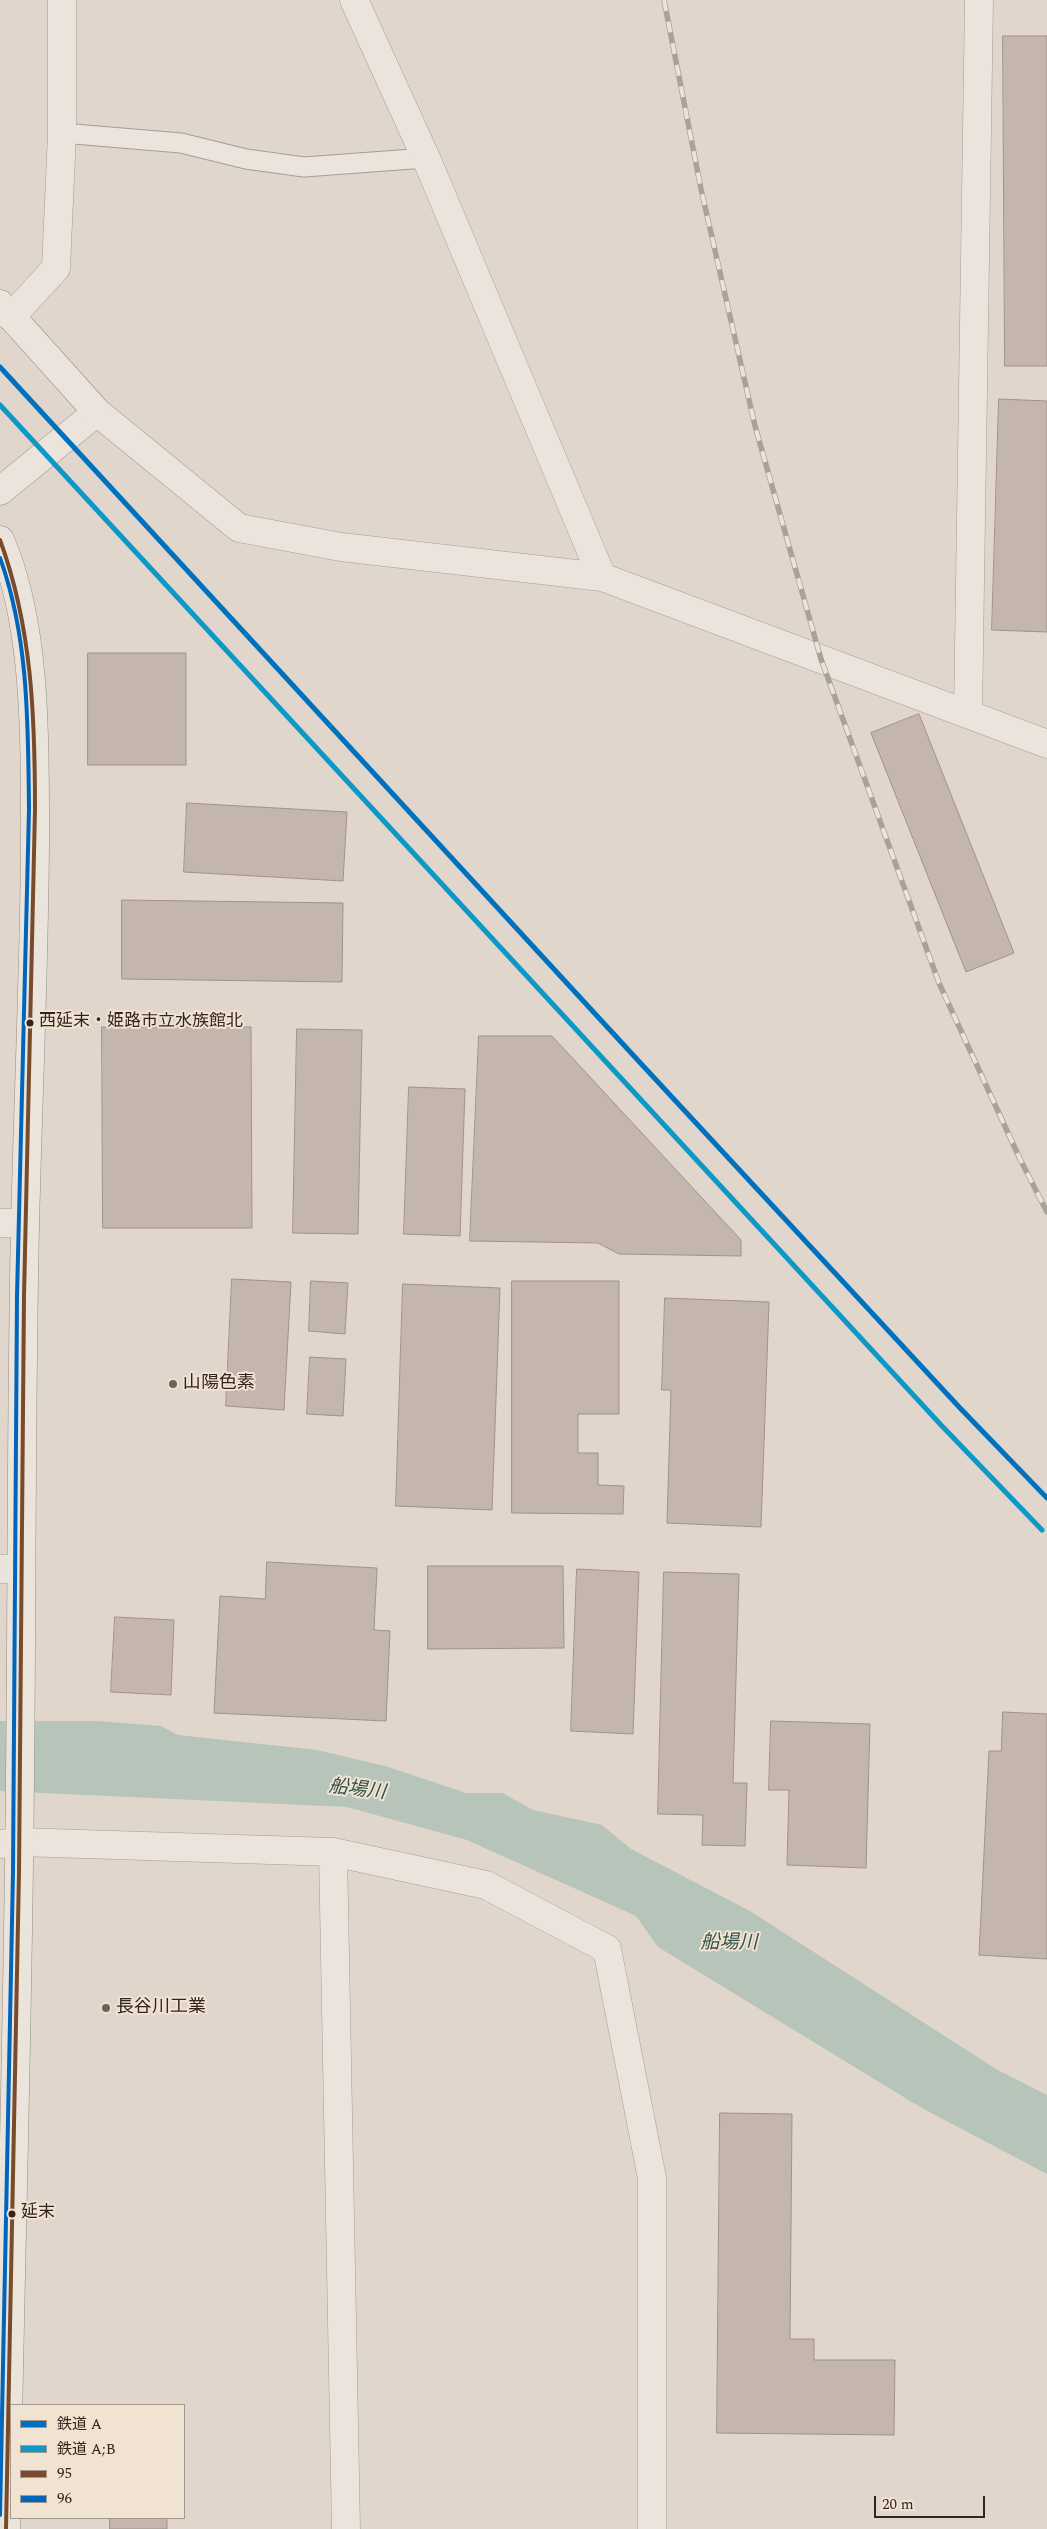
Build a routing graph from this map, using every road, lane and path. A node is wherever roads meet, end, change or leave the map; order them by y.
1 (62, 0) edge
2 (354, 0) edge
3 (979, 0) edge
4 (62, 133) junction
5 (426, 158) junction
6 (6, 311) edge
7 (97, 412) junction
8 (0, 491) edge
9 (0, 540) edge
10 (602, 576) junction
11 (968, 714) junction
12 (1047, 744) edge
13 (13, 1223) edge
14 (10, 1569) edge
15 (9, 1843) edge
16 (333, 1852) junction
17 (6, 2529) edge
18 (346, 2529) edge
19 (652, 2529) edge

1 - 4 street
2 - 5 street
3 - 11 street
4 - 5 lane
4 - 6 street
5 - 10 street
6 - 7 street
7 - 8 street
7 - 10 street
9 - 13 street
10 - 11 street
11 - 12 street
13 - 14 street
14 - 15 street
15 - 16 street
15 - 17 street
16 - 18 street
16 - 19 street

